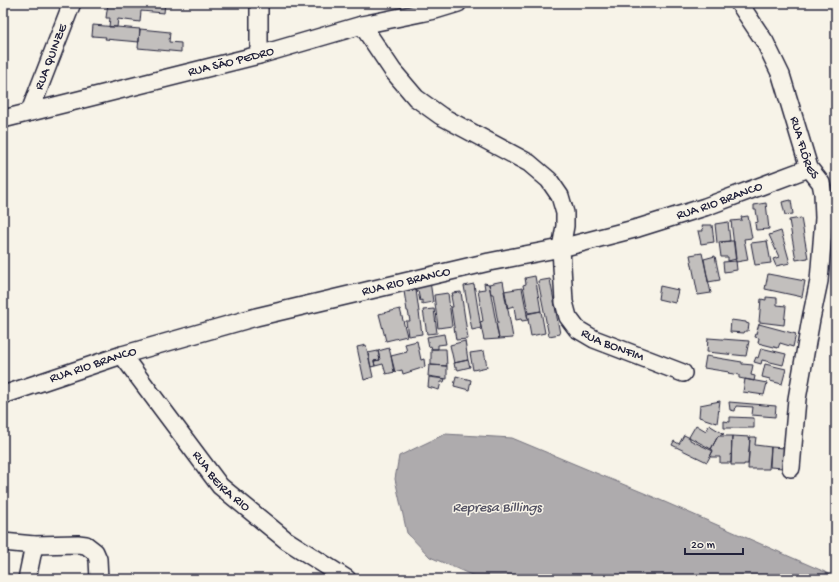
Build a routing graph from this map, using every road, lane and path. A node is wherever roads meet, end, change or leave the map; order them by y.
1 (72, 3) edge
2 (259, 3) edge
3 (458, 3) edge
4 (739, 3) edge
5 (435, 7) edge
6 (362, 25) junction
7 (259, 55) junction
8 (30, 111) junction
9 (3, 119) edge
10 (809, 168) junction
11 (561, 248) junction
12 (122, 355) junction
13 (683, 373) dead end
14 (3, 395) edge
15 (791, 468) dead end
16 (3, 542) edge
17 (34, 545) junction
18 (27, 579) edge
19 (99, 579) edge
20 (347, 579) edge

1 - 8 street, RUA QUINZE
2 - 7 street
3 - 5 street, RUA SÃO PEDRO
4 - 10 street, RUA FLÔRES
5 - 6 street, RUA SÃO PEDRO
6 - 7 street, RUA SÃO PEDRO
6 - 11 street, RUA BONFIM
7 - 8 street, RUA SÃO PEDRO
8 - 9 street, RUA SÃO PEDRO
10 - 11 street, RUA RIO BRANCO
10 - 15 street, RUA FLÔRES
11 - 12 street, RUA RIO BRANCO
11 - 13 street, RUA BONFIM
12 - 14 street, RUA RIO BRANCO
12 - 20 street, RUA BEIRA RIO
16 - 17 street
17 - 18 street
17 - 19 street

